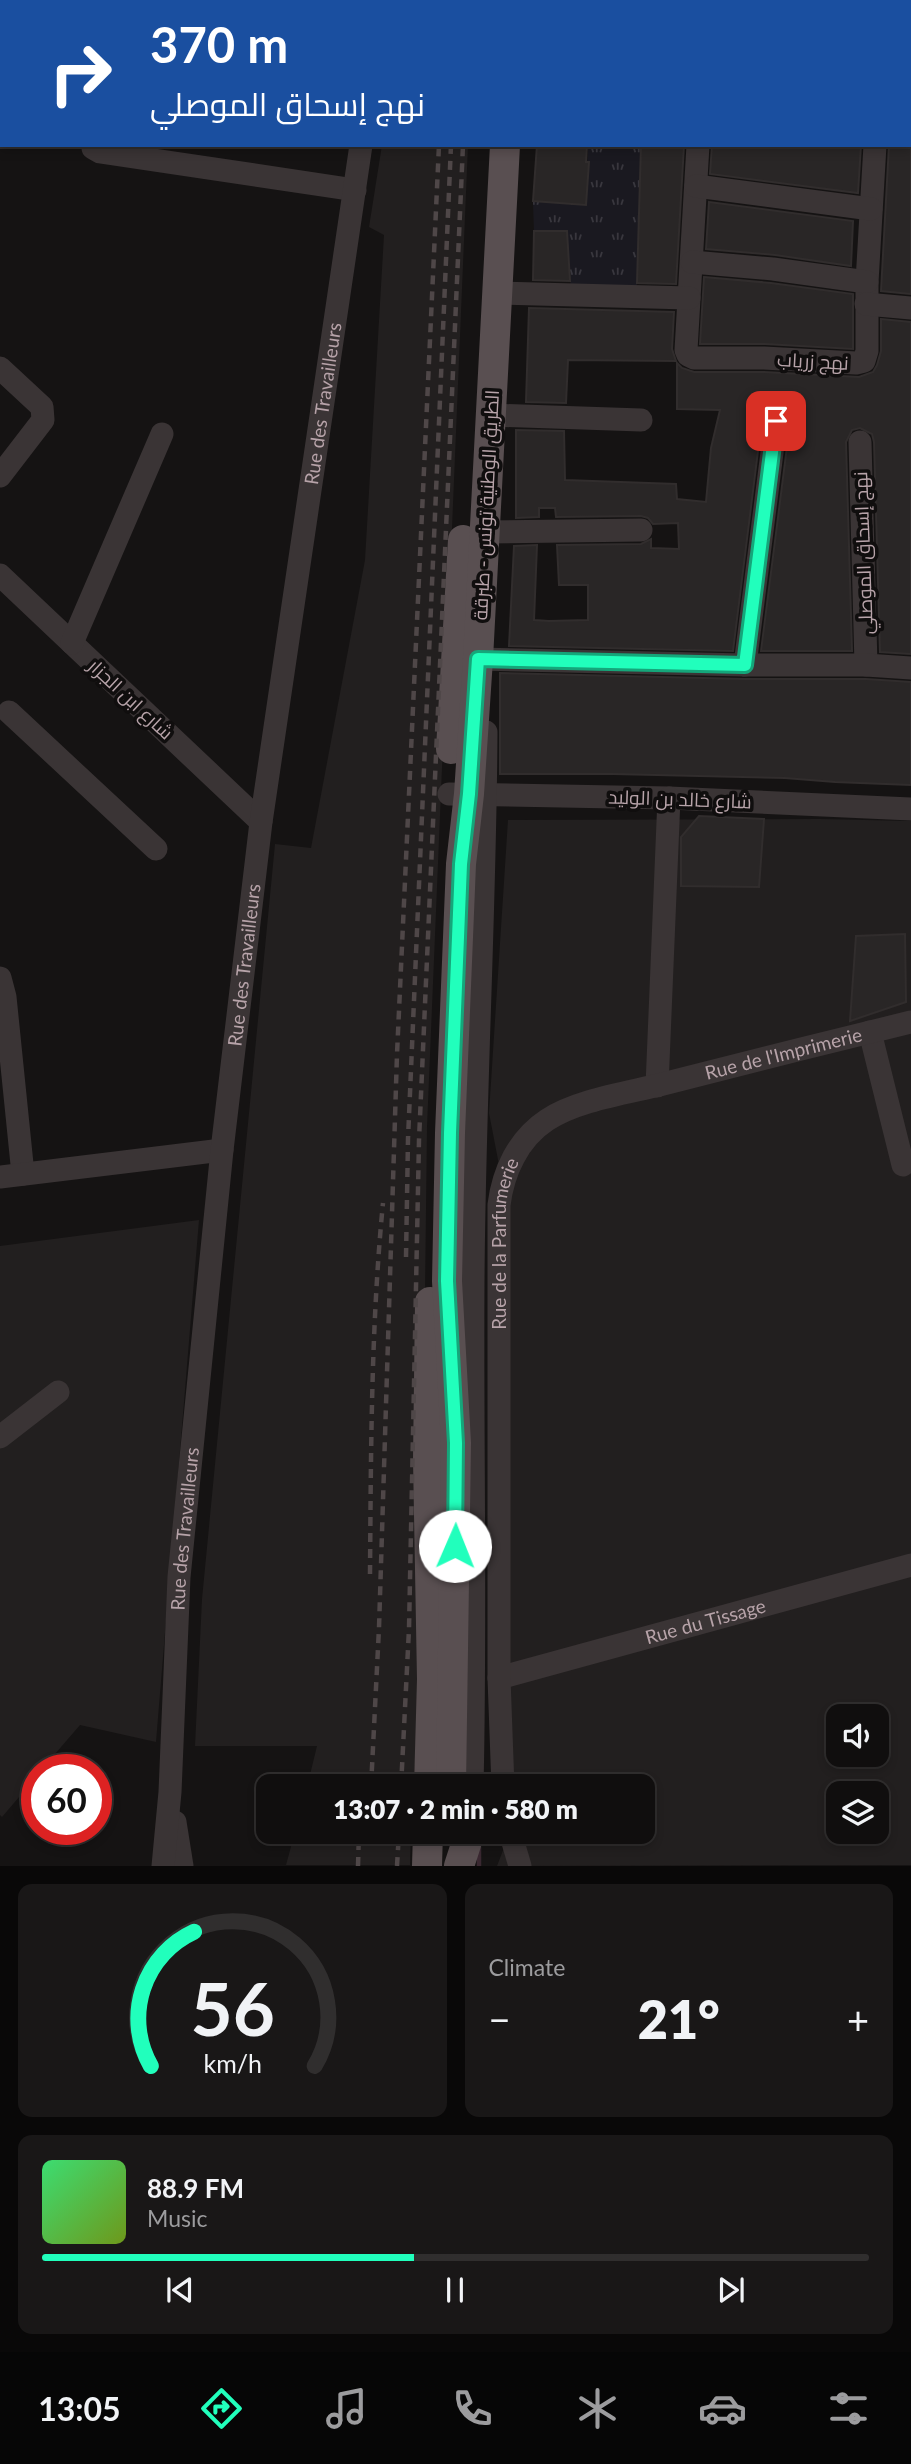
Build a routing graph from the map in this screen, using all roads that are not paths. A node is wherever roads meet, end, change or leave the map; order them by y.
1 (93, 147) edge
2 (361, 147) edge
3 (486, 147) edge
4 (505, 147) edge
5 (513, 147) edge
6 (698, 147) edge
7 (875, 147) edge
8 (130, 172) dead end
9 (696, 186) junction
10 (354, 197) junction
11 (871, 209) junction
12 (692, 262) junction
13 (499, 293) junction
14 (867, 293) junction
15 (689, 298) junction
16 (911, 308) edge
17 (0, 368) edge
18 (493, 415) junction
19 (641, 420) dead end
20 (776, 421) dead end
21 (162, 434) dead end
22 (860, 442) dead end
23 (0, 476) edge
24 (641, 530) dead end
25 (489, 532) junction
26 (0, 576) edge
27 (72, 643) junction
28 (483, 659) junction
29 (745, 665) junction
30 (866, 665) junction
31 (911, 668) edge
32 (3, 709) edge
33 (468, 794) junction
34 (669, 798) junction
35 (911, 809) edge
36 (261, 822) junction
37 (156, 849) dead end
38 (0, 978) edge
39 (911, 1022) edge
40 (870, 1032) junction
41 (657, 1086) junction
42 (222, 1150) junction
43 (903, 1165) dead end
44 (23, 1174) junction
45 (0, 1177) edge
46 (58, 1392) dead end
47 (0, 1437) edge
48 (911, 1565) edge
49 (499, 1678) junction
50 (429, 1774) edge
51 (451, 1774) edge
52 (472, 1774) edge
53 (503, 1774) edge
54 (170, 1791) junction
55 (428, 1844) edge
56 (450, 1844) edge
57 (466, 1844) edge
58 (470, 1844) edge
59 (514, 1844) edge
60 (163, 1866) edge
61 (182, 1866) edge
62 (427, 1866) edge
63 (450, 1866) edge
64 (459, 1866) edge
65 (469, 1866) edge
66 (520, 1866) edge

1 - 10 street
2 - 10 street, Rue des Travailleurs
3 - 33 main road, الطريق الوطنية تونس - طبرقة
4 - 13 main road, الطريق الوطنية تونس - طبرقة
5 - 13 street
6 - 9 street
7 - 11 street, نهج زرياب
8 - 10 street
9 - 11 street
9 - 12 street
10 - 36 street, Rue des Travailleurs
11 - 14 street, نهج زرياب
12 - 14 street
12 - 15 street
13 - 15 street
13 - 18 main road, الطريق الوطنية تونس - طبرقة
14 - 15 street, نهج زرياب
14 - 16 street
17 - 23 street
18 - 19 street
18 - 25 main road, الطريق الوطنية تونس - طبرقة
20 - 29 street
21 - 27 street
22 - 30 street, نهج إسحاق الموصلي
24 - 25 street
25 - 28 main road, الطريق الوطنية تونس - طبرقة
26 - 27 street, شارع ابن الجزار
27 - 36 street, شارع ابن الجزار
28 - 29 street
28 - 33 main road, الطريق الوطنية تونس - طبرقة
29 - 30 street
30 - 31 street
32 - 37 street
33 - 34 street, شارع خالد بن الوليد
33 - 50 main road, الطريق الوطنية تونس - طبرقة
33 - 51 main road, الطريق الوطنية تونس - طبرقة
33 - 52 street
34 - 35 street, شارع خالد بن الوليد
34 - 41 street
36 - 42 street, Rue des Travailleurs
38 - 44 street
39 - 40 street, Rue de l'Imprimerie
40 - 41 street, Rue de l'Imprimerie
40 - 43 street
41 - 49 street, Rue de la Parfumerie
42 - 44 street
42 - 54 street, Rue des Travailleurs
44 - 45 street
46 - 47 street
48 - 49 street, Rue du Tissage
49 - 53 street, Rue de la Parfumerie
54 - 60 street, Rue des Travailleurs
54 - 61 street, Rue des Travailleurs
55 - 62 main road
56 - 63 main road
57 - 64 main road
58 - 65 street
59 - 66 street

